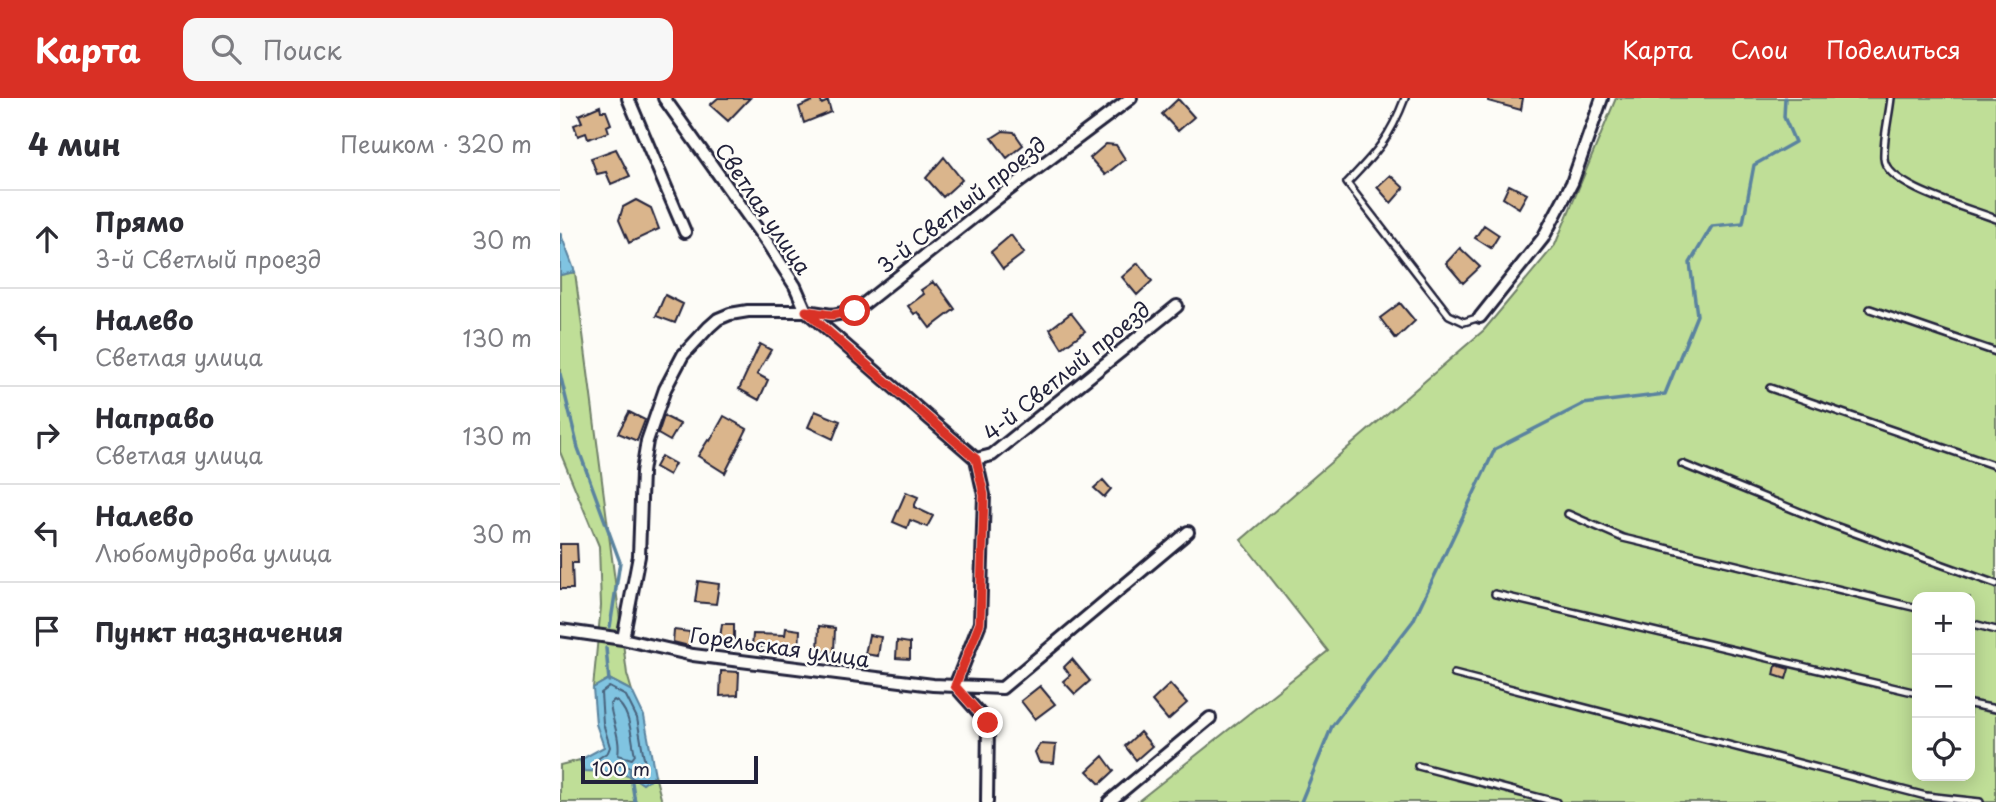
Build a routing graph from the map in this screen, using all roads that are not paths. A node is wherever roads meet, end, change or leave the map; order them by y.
1 (628, 98) edge
2 (664, 98) edge
3 (1131, 98) edge
4 (1405, 98) edge
5 (1602, 98) edge
6 (1891, 98) edge
7 (1996, 219) edge
8 (684, 232) dead end
9 (1177, 306) dead end
10 (1870, 309) dead end
11 (806, 311) junction
12 (1480, 317) joint
13 (1996, 352) edge
14 (1770, 388) dead end
15 (976, 459) junction
16 (1682, 464) dead end
17 (1996, 466) edge
18 (1568, 514) dead end
19 (1188, 532) dead end
20 (1996, 584) edge
21 (1495, 594) dead end
22 (1912, 607) edge
23 (1975, 624) edge
24 (560, 629) edge
25 (1996, 630) edge
26 (623, 639) junction
27 (1454, 674) dead end
28 (955, 686) junction
29 (1912, 692) edge
30 (1975, 705) edge
31 (1996, 709) edge
32 (1210, 718) dead end
33 (1418, 766) dead end
34 (987, 802) edge
35 (1109, 802) edge
36 (1556, 802) edge
37 (1980, 802) edge

1 - 8 street
2 - 11 street, Светлая улица
3 - 11 street, 3-й Светлый проезд
4 - 12 lane
5 - 12 street
6 - 7 lane
9 - 15 street, 4-й Светлый проезд
10 - 13 lane
11 - 15 street, Светлая улица
11 - 26 street, 3-й Светлый проезд
14 - 17 lane
15 - 28 street
16 - 20 lane
18 - 22 lane
19 - 28 street, Горельская улица
21 - 29 lane
23 - 25 lane
24 - 26 street, Горельская улица
26 - 28 street, Горельская улица
27 - 37 lane
28 - 34 street
30 - 31 lane
32 - 35 street
33 - 36 lane

